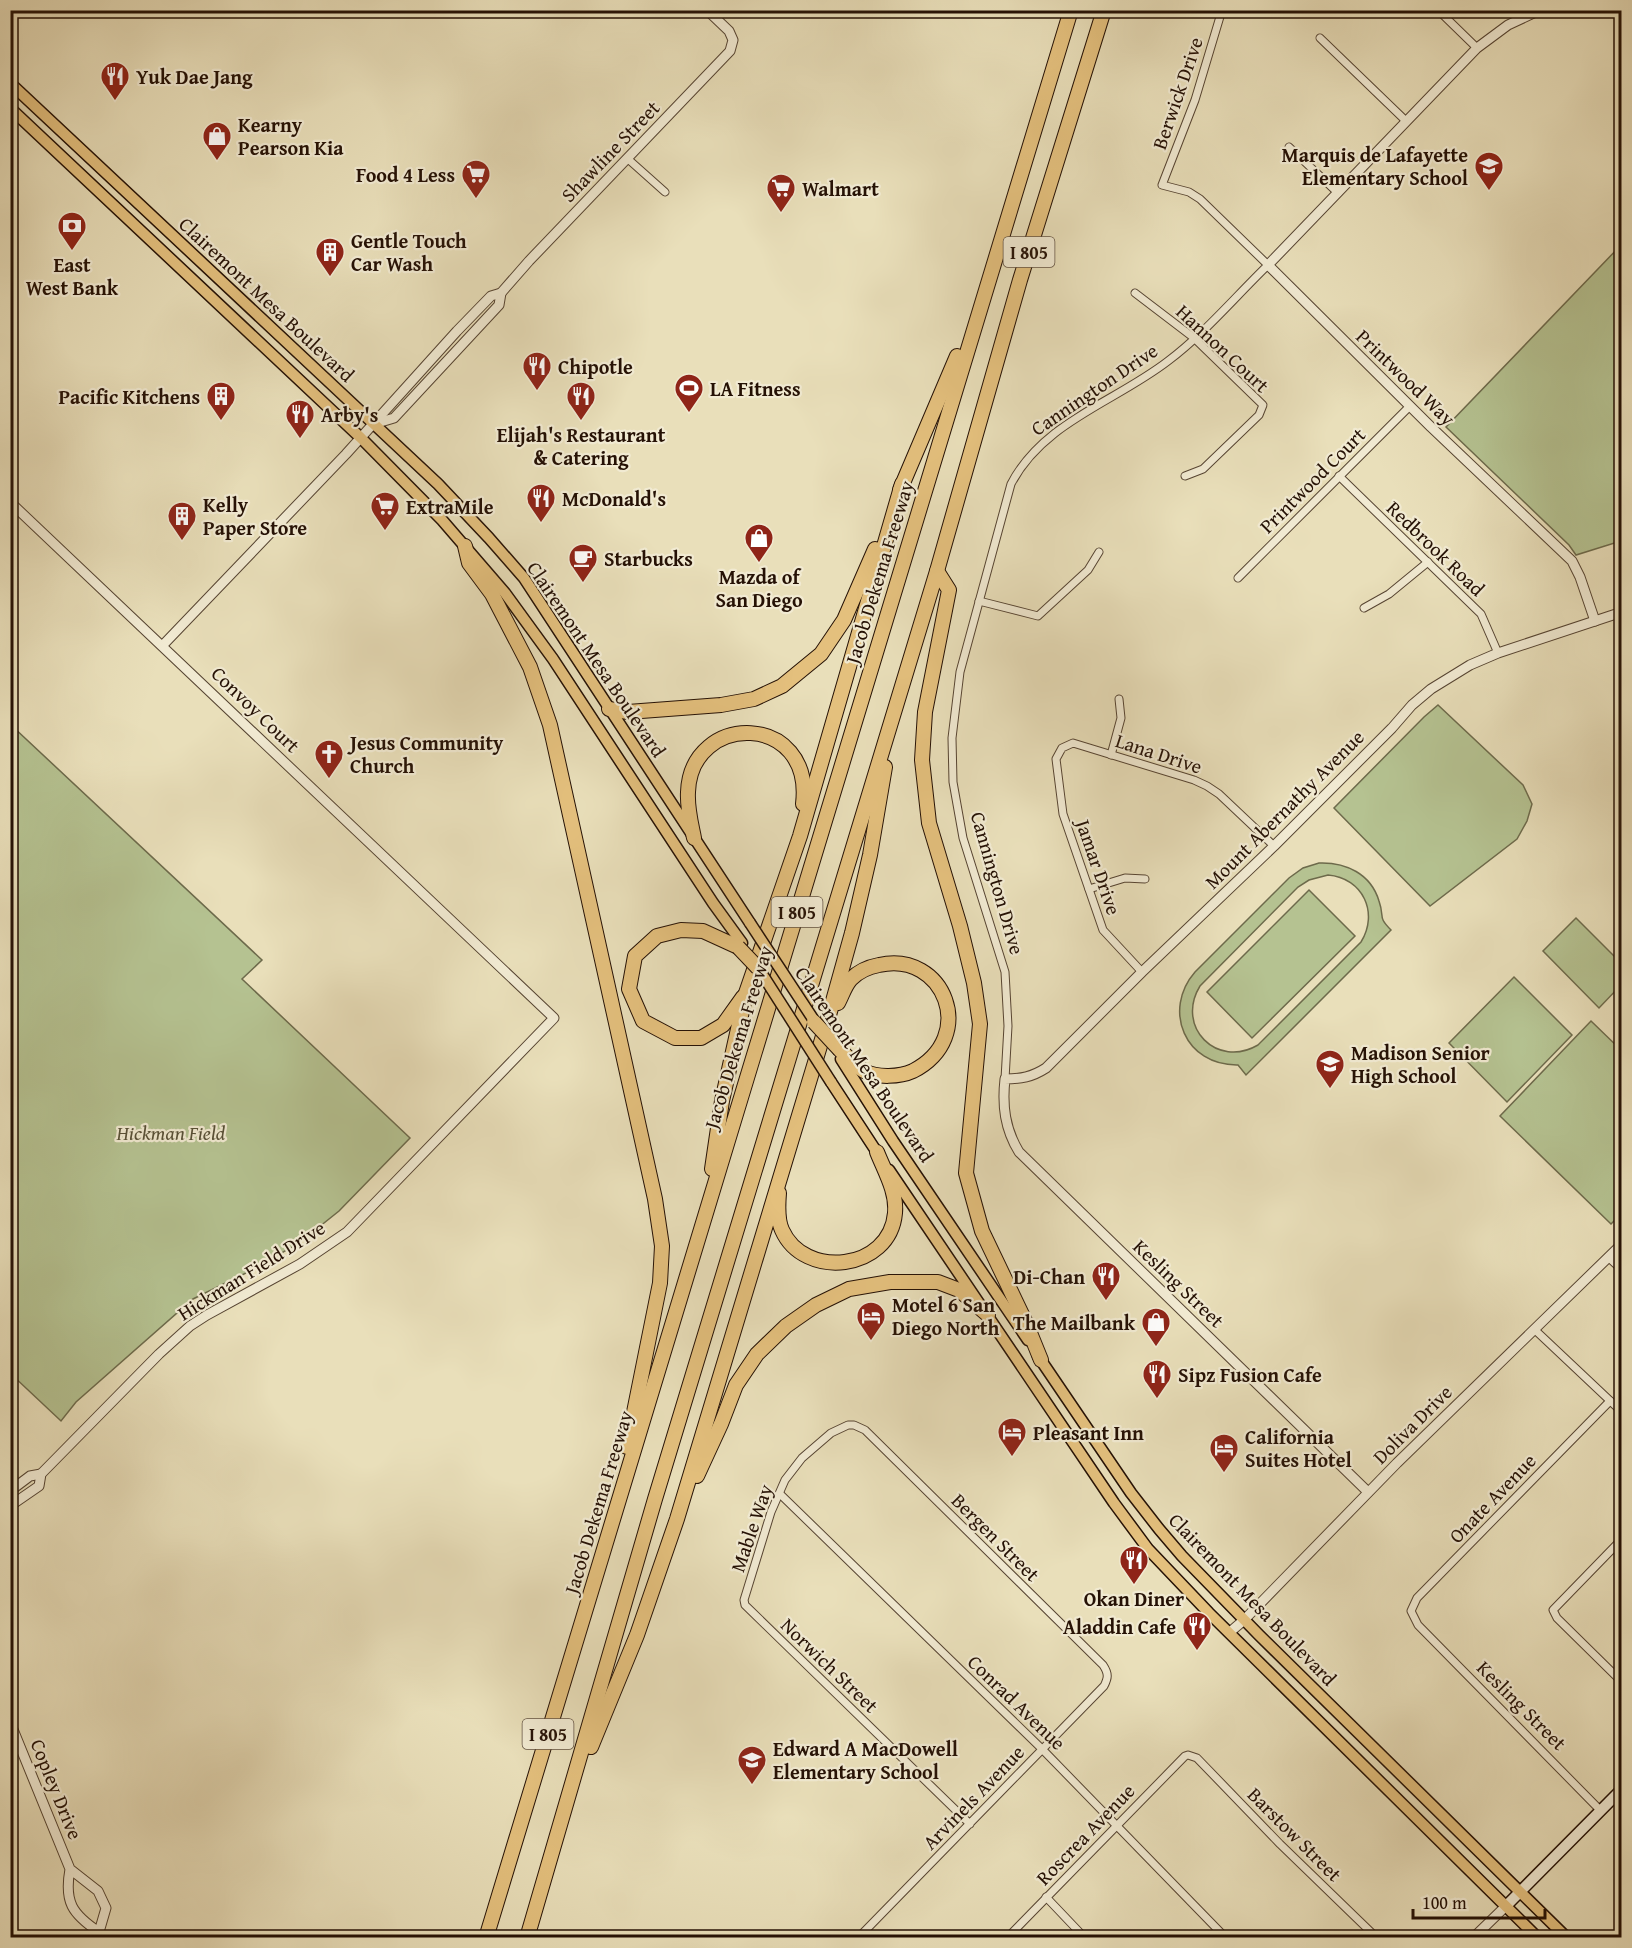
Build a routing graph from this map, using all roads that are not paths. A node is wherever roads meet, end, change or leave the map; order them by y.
1 (707, 10) edge
2 (1071, 10) edge
3 (1104, 10) edge
4 (1222, 10) edge
5 (1438, 10) edge
6 (1540, 10) edge
7 (1320, 38) dead end
8 (1477, 48) junction
9 (10, 83) edge
10 (10, 108) edge
11 (1406, 121) junction
12 (1289, 147) dead end
13 (628, 159) junction
14 (1162, 185) joint
15 (665, 192) dead end
16 (1338, 193) junction
17 (1268, 265) junction
18 (1135, 293) dead end
19 (984, 294) junction
20 (1194, 338) junction
21 (1410, 406) junction
22 (374, 424) junction
23 (361, 438) junction
24 (1185, 476) dead end
25 (1339, 476) junction
26 (903, 484) junction
27 (10, 502) edge
28 (465, 546) junction
29 (1099, 552) dead end
30 (1428, 562) junction
31 (937, 571) junction
32 (1238, 578) dead end
33 (979, 601) junction
34 (1364, 608) dead end
35 (1622, 612) edge
36 (1595, 621) junction
37 (163, 645) junction
38 (1498, 653) junction
39 (1119, 699) dead end
40 (895, 708) junction
41 (609, 709) junction
42 (1111, 755) junction
43 (1056, 759) joint
44 (800, 836) junction
45 (694, 838) junction
46 (1274, 846) junction
47 (1145, 879) dead end
48 (1089, 889) junction
49 (740, 945) junction
50 (758, 968) joint
51 (1142, 972) junction
52 (746, 993) junction
53 (554, 1018) joint
54 (820, 1024) junction
55 (840, 1054) junction
56 (1005, 1079) junction
57 (787, 1149) junction
58 (877, 1152) junction
59 (704, 1219) junction
60 (1622, 1244) edge
61 (1608, 1257) junction
62 (1622, 1270) edge
63 (988, 1315) junction
64 (1534, 1329) junction
65 (1041, 1360) junction
66 (1610, 1401) junction
67 (1622, 1412) edge
68 (855, 1425) joint
69 (41, 1474) junction
70 (10, 1491) edge
71 (1368, 1492) junction
72 (780, 1494) junction
73 (10, 1506) edge
74 (677, 1519) junction
75 (610, 1530) junction
76 (1622, 1539) edge
77 (745, 1605) joint
78 (1244, 1620) junction
79 (1418, 1625) joint
80 (1230, 1632) junction
81 (1108, 1678) joint
82 (1622, 1682) edge
83 (10, 1722) edge
84 (1042, 1749) junction
85 (1188, 1755) joint
86 (1622, 1789) edge
87 (566, 1807) junction
88 (1600, 1810) junction
89 (970, 1824) junction
90 (1117, 1824) junction
91 (70, 1869) junction
92 (1520, 1892) junction
93 (1046, 1897) junction
94 (1506, 1906) junction
95 (100, 1935) edge
96 (486, 1938) edge
97 (527, 1938) edge
98 (858, 1938) edge
99 (1007, 1938) edge
100 (1085, 1938) edge
101 (1226, 1938) edge
102 (1377, 1938) edge
103 (1473, 1938) edge
104 (1538, 1938) edge
105 (1566, 1938) edge

1 - 13 street, Shawline Street
2 - 19 highway, Jacob Dekema Freeway / I 805
3 - 31 highway, I 805
4 - 14 street, Berwick Drive
5 - 8 street
6 - 8 street, Cannington Drive
7 - 11 street
8 - 11 street, Cannington Drive
9 - 22 main road, Clairemont Mesa Boulevard
10 - 23 main road, Clairemont Mesa Boulevard
11 - 16 street, Cannington Drive
12 - 16 street
13 - 15 street
13 - 22 street, Shawline Street
14 - 17 street, Printwood Way
16 - 17 street, Cannington Drive
17 - 20 street, Cannington Drive
17 - 21 street, Printwood Way
18 - 20 street, Hannon Court
19 - 26 highway
19 - 59 highway, Jacob Dekema Freeway / I 805
20 - 24 street, Hannon Court
20 - 33 street, Cannington Drive
21 - 25 street, Printwood Court
21 - 36 street, Printwood Way
22 - 23 street, Shawline Street
22 - 41 main road, Clairemont Mesa Boulevard
23 - 28 main road, Clairemont Mesa Boulevard
23 - 37 street, Shawline Street
25 - 30 street, Redbrook Road
25 - 32 street, Printwood Court
26 - 41 highway
26 - 44 highway
27 - 37 street, Convoy Court
28 - 49 main road, Clairemont Mesa Boulevard
28 - 75 highway
29 - 33 street
30 - 34 street
30 - 38 street, Redbrook Road
31 - 40 highway, I 805
31 - 65 highway
33 - 56 street, Cannington Drive
35 - 36 street, Mount Abernathy Avenue
36 - 38 street, Mount Abernathy Avenue
37 - 53 street, Convoy Court
38 - 46 street, Mount Abernathy Avenue
39 - 42 street
40 - 54 highway
40 - 87 highway, I 805
41 - 45 main road, Clairemont Mesa Boulevard
42 - 43 street, Lana Drive
42 - 46 street, Lana Drive
43 - 48 street, Jamar Drive
44 - 45 highway
44 - 52 highway
45 - 54 main road, Clairemont Mesa Boulevard, bridge
46 - 51 street, Mount Abernathy Avenue
47 - 48 street
48 - 51 street, Jamar Drive
49 - 50 highway, bridge
49 - 52 highway
50 - 58 main road, Clairemont Mesa Boulevard, bridge
51 - 56 street, Mount Abernathy Avenue
52 - 59 highway
53 - 69 street, Hickman Field Drive
54 - 55 highway, bridge
54 - 55 highway
54 - 57 highway
55 - 65 main road, Clairemont Mesa Boulevard
56 - 71 street, Kesling Street
57 - 58 highway
57 - 74 highway
58 - 63 main road, Clairemont Mesa Boulevard
59 - 75 highway, Jacob Dekema Freeway / I 805
60 - 61 street, Doliva Drive
61 - 62 street
61 - 64 street, Doliva Drive
63 - 74 highway
63 - 80 main road, Clairemont Mesa Boulevard
64 - 66 street
64 - 71 street, Doliva Drive
65 - 78 main road, Clairemont Mesa Boulevard
66 - 67 street
66 - 79 street, Onate Avenue
68 - 72 street, Mable Way
68 - 81 street, Bergen Street
69 - 70 street, Hickman Field Drive
69 - 73 street, Hickman Field Drive
71 - 78 street, Doliva Drive
72 - 77 street, Mable Way
72 - 84 street, Conrad Avenue
74 - 87 highway
75 - 96 highway, Jacob Dekema Freeway / I 805
76 - 82 street
77 - 89 street, Norwich Street
78 - 80 street, Doliva Drive
78 - 92 main road, Clairemont Mesa Boulevard
79 - 88 street, Kesling Street
80 - 94 main road, Clairemont Mesa Boulevard
81 - 84 street, Arvinels Avenue
83 - 91 street, Copley Drive
84 - 89 street, Arvinels Avenue
84 - 90 street, Conrad Avenue
85 - 90 street, Roscrea Avenue
85 - 102 street, Barstow Street
86 - 88 main road
87 - 97 highway, I 805
88 - 92 main road
89 - 98 street, Arvinels Avenue
90 - 93 street, Roscrea Avenue
90 - 101 street, Conrad Avenue
91 - 95 street, Copley Drive
91 - 95 street, Copley Drive
92 - 94 main road
92 - 105 main road, Clairemont Mesa Boulevard
93 - 99 street, Roscrea Avenue
93 - 100 street
94 - 103 street
94 - 104 main road, Clairemont Mesa Boulevard

